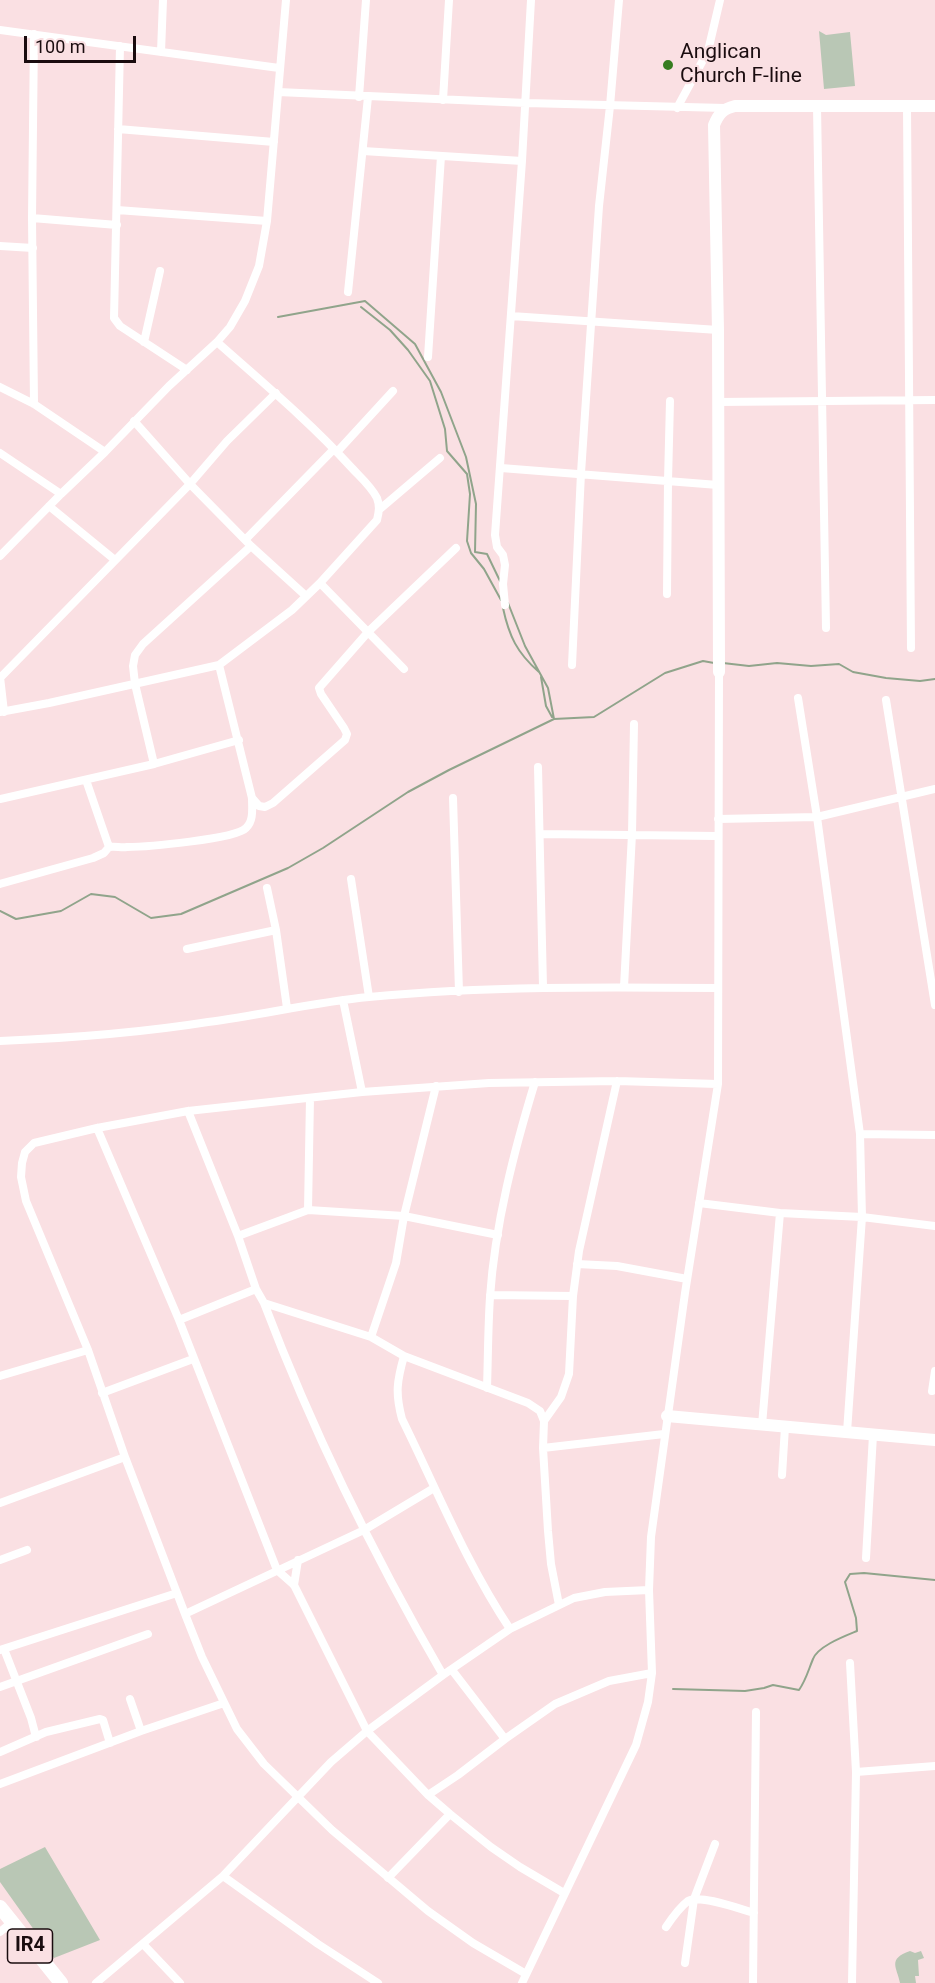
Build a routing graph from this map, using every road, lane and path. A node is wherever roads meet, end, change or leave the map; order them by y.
1 (163, 0) edge
2 (286, 0) edge
3 (366, 0) edge
4 (449, 0) edge
5 (531, 0) edge
6 (619, 0) edge
7 (720, 0) edge
8 (0, 30) edge
9 (34, 34) junction
10 (120, 46) junction
11 (161, 52) junction
12 (279, 68) junction
13 (278, 92) junction
14 (364, 97) junction
15 (443, 100) junction
16 (526, 103) junction
17 (610, 106) junction
18 (817, 106) junction
19 (908, 106) junction
20 (935, 106) edge
21 (677, 108) junction
22 (725, 108) junction
23 (118, 129) junction
24 (274, 142) junction
25 (363, 151) junction
26 (441, 156) junction
27 (522, 161) junction
28 (117, 210) junction
29 (32, 218) junction
30 (267, 221) junction
31 (117, 225) junction
32 (0, 246) edge
33 (33, 248) junction
34 (160, 271) dead end
35 (348, 292) dead end
36 (511, 316) junction
37 (591, 321) junction
38 (718, 330) junction
39 (144, 342) junction
40 (217, 342) junction
41 (428, 357) dead end
42 (188, 370) junction
43 (0, 387) edge
44 (393, 391) dead end
45 (276, 393) junction
46 (911, 400) junction
47 (935, 400) edge
48 (670, 401) dead end
49 (823, 401) junction
50 (718, 402) junction
51 (34, 404) junction
52 (134, 421) junction
53 (336, 451) junction
54 (105, 452) junction
55 (0, 453) edge
56 (440, 458) dead end
57 (501, 468) junction
58 (581, 474) junction
59 (668, 481) junction
60 (190, 484) junction
61 (718, 485) junction
62 (61, 494) junction
63 (49, 506) junction
64 (380, 509) junction
65 (249, 543) junction
66 (456, 548) dead end
67 (0, 556) edge
68 (115, 560) junction
69 (320, 583) junction
70 (668, 594) dead end
71 (306, 596) junction
72 (504, 605) dead end
73 (826, 628) dead end
74 (369, 631) junction
75 (911, 648) dead end
76 (219, 665) junction
77 (572, 665) dead end
78 (404, 669) dead end
79 (719, 672) joint
80 (0, 678) edge
81 (135, 684) junction
82 (798, 698) dead end
83 (886, 700) dead end
84 (2, 712) edge
85 (634, 724) dead end
86 (239, 740) junction
87 (154, 764) junction
88 (538, 767) dead end
89 (86, 780) junction
90 (935, 789) edge
91 (901, 796) junction
92 (252, 798) junction
93 (453, 798) dead end
94 (0, 799) edge
95 (817, 817) junction
96 (718, 819) junction
97 (540, 834) junction
98 (632, 834) junction
99 (717, 836) junction
100 (109, 847) junction
101 (351, 879) dead end
102 (0, 884) edge
103 (267, 888) dead end
104 (276, 930) junction
105 (187, 949) dead end
106 (543, 987) junction
107 (624, 987) junction
108 (718, 988) junction
109 (459, 992) junction
110 (369, 997) junction
111 (343, 1000) junction
112 (935, 1005) edge
113 (287, 1008) junction
114 (0, 1041) edge
115 (617, 1081) junction
116 (535, 1082) junction
117 (718, 1084) junction
118 (436, 1086) junction
119 (362, 1092) junction
120 (310, 1098) junction
121 (188, 1111) junction
122 (97, 1128) junction
123 (860, 1134) junction
124 (935, 1135) edge
125 (699, 1203) junction
126 (308, 1209) junction
127 (780, 1213) junction
128 (404, 1216) junction
129 (862, 1217) junction
130 (935, 1226) edge
131 (498, 1235) junction
132 (238, 1236) junction
133 (577, 1264) junction
134 (687, 1279) junction
135 (256, 1289) junction
136 (490, 1295) junction
137 (573, 1296) junction
138 (264, 1303) junction
139 (179, 1320) junction
140 (371, 1337) junction
141 (88, 1350) junction
142 (404, 1356) junction
143 (193, 1359) junction
144 (935, 1371) edge
145 (1, 1374) edge
146 (487, 1388) junction
147 (932, 1391) dead end
148 (102, 1393) junction
149 (667, 1416) junction
150 (544, 1421) junction
151 (762, 1425) junction
152 (785, 1427) junction
153 (847, 1432) junction
154 (664, 1434) junction
155 (873, 1435) junction
156 (935, 1440) edge
157 (543, 1448) junction
158 (125, 1457) junction
159 (782, 1475) dead end
160 (434, 1488) junction
161 (0, 1503) edge
162 (364, 1530) junction
163 (27, 1550) dead end
164 (866, 1558) dead end
165 (0, 1560) edge
166 (298, 1560) junction
167 (277, 1570) junction
168 (294, 1585) junction
169 (649, 1590) junction
170 (177, 1593) junction
171 (559, 1605) junction
172 (185, 1614) junction
173 (510, 1629) junction
174 (148, 1634) dead end
175 (2, 1649) edge
176 (850, 1663) dead end
177 (447, 1672) junction
178 (652, 1672) junction
179 (17, 1681) junction
180 (0, 1687) edge
181 (130, 1699) dead end
182 (224, 1703) junction
183 (756, 1712) dead end
184 (141, 1731) junction
185 (367, 1731) junction
186 (36, 1737) junction
187 (505, 1738) junction
188 (110, 1743) junction
189 (0, 1752) edge
190 (935, 1766) edge
191 (856, 1772) junction
192 (0, 1784) edge
193 (428, 1795) junction
194 (298, 1798) junction
195 (450, 1814) junction
196 (715, 1844) dead end
197 (224, 1876) junction
198 (388, 1878) junction
199 (564, 1893) junction
200 (693, 1899) junction
201 (0, 1907) edge
202 (754, 1913) junction
203 (12, 1923) junction
204 (666, 1927) dead end
205 (0, 1932) edge
206 (143, 1944) junction
207 (685, 1963) dead end
208 (524, 1979) edge
209 (364, 1980) edge
210 (61, 1983) edge
211 (96, 1983) edge
212 (180, 1983) edge
213 (378, 1983) edge
214 (753, 1983) edge
215 (852, 1983) edge

1 - 11 street
2 - 12 street
3 - 14 street
4 - 15 street
5 - 16 street
6 - 17 street
7 - 21 street
8 - 9 street
9 - 10 street
9 - 29 street
10 - 11 street
10 - 23 street
11 - 12 street
12 - 13 street
13 - 14 street
13 - 24 street
14 - 15 street
14 - 25 street
15 - 16 street
16 - 17 street
16 - 27 street
17 - 21 street
17 - 37 street
18 - 19 street
18 - 22 street
18 - 49 street
19 - 20 street
19 - 46 street
21 - 22 street
22 - 38 street
23 - 24 street
23 - 28 street
24 - 30 street
25 - 26 street
25 - 35 street
26 - 27 street
26 - 41 street
27 - 36 street
28 - 30 street
28 - 31 street
29 - 31 street
29 - 33 street
30 - 40 street
31 - 39 street
32 - 33 street
33 - 51 street
34 - 39 street
36 - 37 street
36 - 57 street
37 - 38 street
37 - 58 street
38 - 50 street
39 - 42 street
40 - 42 street
40 - 45 street
42 - 52 street
43 - 51 street
44 - 53 street
45 - 53 street
45 - 60 street
46 - 47 street
46 - 49 street
46 - 75 street
48 - 59 street
49 - 50 street
49 - 73 street
50 - 61 street
51 - 54 street
52 - 54 street
52 - 60 street
53 - 64 street
53 - 65 street
54 - 62 street
55 - 62 street
56 - 64 street
57 - 58 street
57 - 72 street
58 - 59 street
58 - 77 street
59 - 61 street
59 - 70 street
60 - 65 street
60 - 68 street
61 - 79 street
62 - 63 street
63 - 67 street
63 - 68 street
64 - 69 street
65 - 71 street
65 - 81 street
66 - 74 street
68 - 80 street
69 - 71 street
69 - 74 street
71 - 76 street
74 - 78 street
74 - 92 street
76 - 81 street
76 - 86 street
79 - 96 street
80 - 84 street
81 - 84 street
81 - 87 street
82 - 95 street
83 - 91 street
85 - 98 street
86 - 87 street
86 - 92 street
87 - 89 street
88 - 97 street
89 - 94 street
89 - 100 street
90 - 91 street
91 - 95 street
91 - 112 street
92 - 100 street
93 - 109 street
95 - 96 street
95 - 123 street
96 - 99 street
97 - 98 street
97 - 106 street
98 - 99 street
98 - 107 street
99 - 108 street
100 - 102 street
101 - 110 street
103 - 104 street
104 - 105 street
104 - 113 street
106 - 107 street
106 - 109 street
107 - 108 street
108 - 117 street
109 - 110 street
110 - 111 street
111 - 113 street
111 - 119 street
113 - 114 street
115 - 116 street
115 - 117 street
115 - 133 street
116 - 118 street
116 - 131 street
117 - 125 street
118 - 119 street
118 - 128 street
119 - 120 street
120 - 121 street
120 - 126 street
121 - 122 street
121 - 132 street
122 - 139 street
122 - 141 street
123 - 124 street
123 - 129 street
125 - 127 street
125 - 134 street
126 - 128 street
126 - 132 street
127 - 129 street
127 - 151 street
128 - 131 street
128 - 140 street
129 - 130 street
129 - 153 street
131 - 136 street
132 - 135 street
133 - 134 street
133 - 137 street
134 - 149 street
135 - 138 street
135 - 139 street
136 - 137 street
136 - 146 street
137 - 150 street
138 - 140 street
138 - 162 street
139 - 143 street
140 - 142 street
141 - 145 street
141 - 148 street
142 - 146 street
142 - 160 street
143 - 148 street
143 - 167 street
144 - 147 street
146 - 150 street
148 - 158 street
149 - 151 street
149 - 154 street
150 - 157 street
151 - 152 street
152 - 153 street
152 - 159 street
153 - 155 street
154 - 157 street
154 - 169 street
155 - 156 street
155 - 164 street
157 - 171 street
158 - 161 street
158 - 170 street
160 - 162 street
160 - 173 street
162 - 166 street
162 - 177 street
163 - 165 street
166 - 167 street
166 - 168 street
167 - 168 street
167 - 172 street
168 - 185 street
169 - 171 street
169 - 178 street
170 - 172 street
170 - 175 street
171 - 173 street
172 - 182 street
173 - 177 street
174 - 179 street
175 - 179 street
176 - 191 street
177 - 185 street
177 - 187 street
178 - 187 street
178 - 199 street
179 - 180 street
179 - 186 street
181 - 184 street
182 - 184 street
182 - 194 street
183 - 202 street
184 - 188 street
185 - 193 street
185 - 194 street
186 - 188 street
186 - 189 street
187 - 193 street
188 - 192 street
190 - 191 street
191 - 215 street
193 - 195 street
194 - 197 street
194 - 198 street
195 - 198 street
195 - 199 street
196 - 200 street
197 - 206 street
197 - 209 street
198 - 208 street
199 - 208 street
200 - 202 street
200 - 204 street
200 - 207 street
201 - 203 main road, IR4
202 - 214 street
203 - 205 street
203 - 210 main road, IR4
206 - 211 street
206 - 212 street
209 - 213 street

